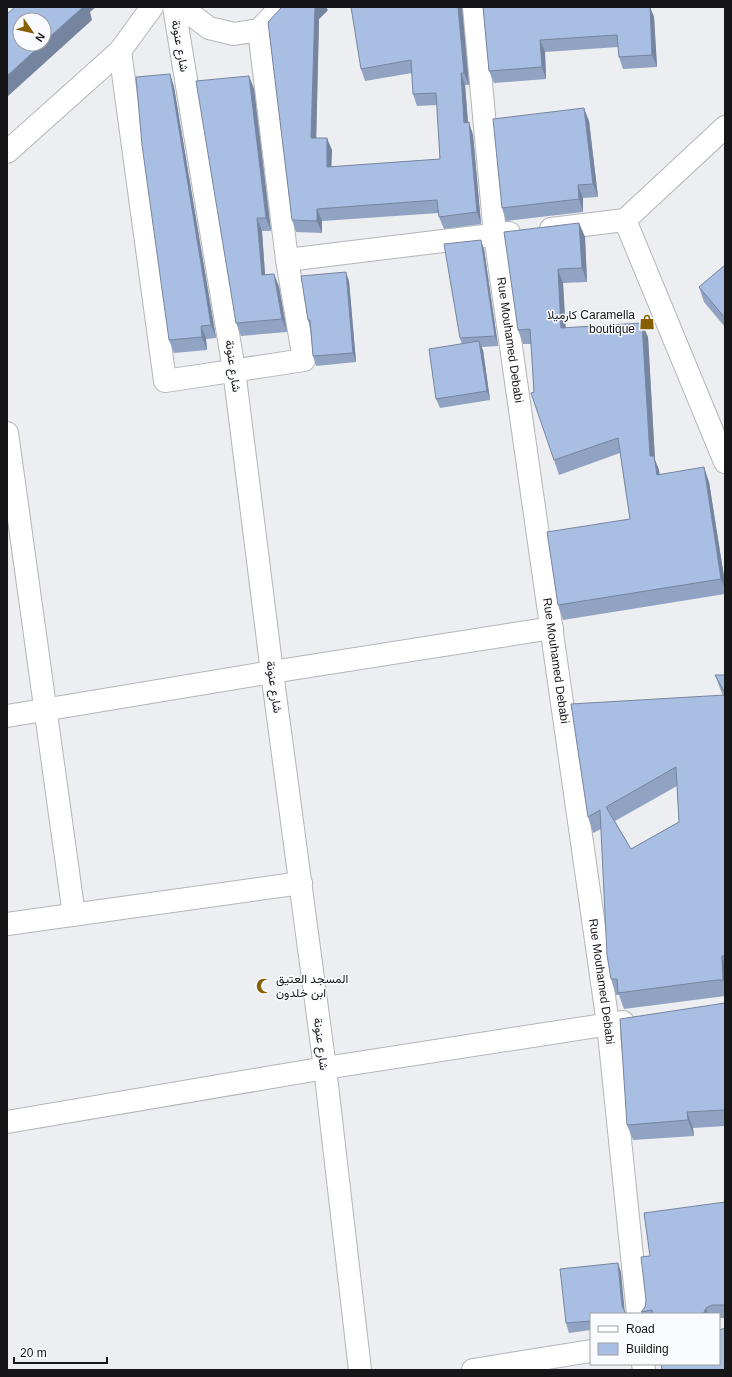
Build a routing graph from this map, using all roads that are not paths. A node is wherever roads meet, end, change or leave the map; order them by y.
1 (152, 7) edge
2 (174, 7) edge
3 (185, 7) edge
4 (281, 7) edge
5 (474, 7) edge
6 (259, 30) junction
7 (120, 51) junction
8 (725, 127) edge
9 (7, 152) edge
10 (625, 220) junction
11 (495, 235) junction
12 (287, 260) junction
13 (234, 370) junction
14 (7, 433) edge
15 (725, 462) edge
16 (552, 628) junction
17 (272, 672) junction
18 (44, 710) junction
19 (7, 716) edge
20 (301, 883) junction
21 (74, 915) junction
22 (7, 924) edge
23 (639, 1020) edge
24 (608, 1024) junction
25 (325, 1068) junction
26 (7, 1122) edge
27 (638, 1313) edge
28 (590, 1351) edge
29 (360, 1370) edge
30 (473, 1370) edge

1 - 7 street
2 - 13 street, شارع عنونة
3 - 6 street
4 - 6 street
5 - 11 street, Rue Mouhamed Debabi
6 - 12 street
7 - 9 street
7 - 13 street
8 - 10 street
10 - 11 street
10 - 15 street
11 - 12 street
11 - 16 street, Rue Mouhamed Debabi
12 - 13 street
13 - 17 street, شارع عنونة
14 - 18 street
16 - 17 street
16 - 24 street, Rue Mouhamed Debabi
17 - 18 street
17 - 20 street, شارع عنونة
18 - 19 street
18 - 21 street
20 - 21 street
20 - 25 street, شارع عنونة
21 - 22 street
23 - 24 street
24 - 25 street
24 - 27 street, Rue Mouhamed Debabi
25 - 26 street
25 - 29 street, شارع عنونة
28 - 30 street

